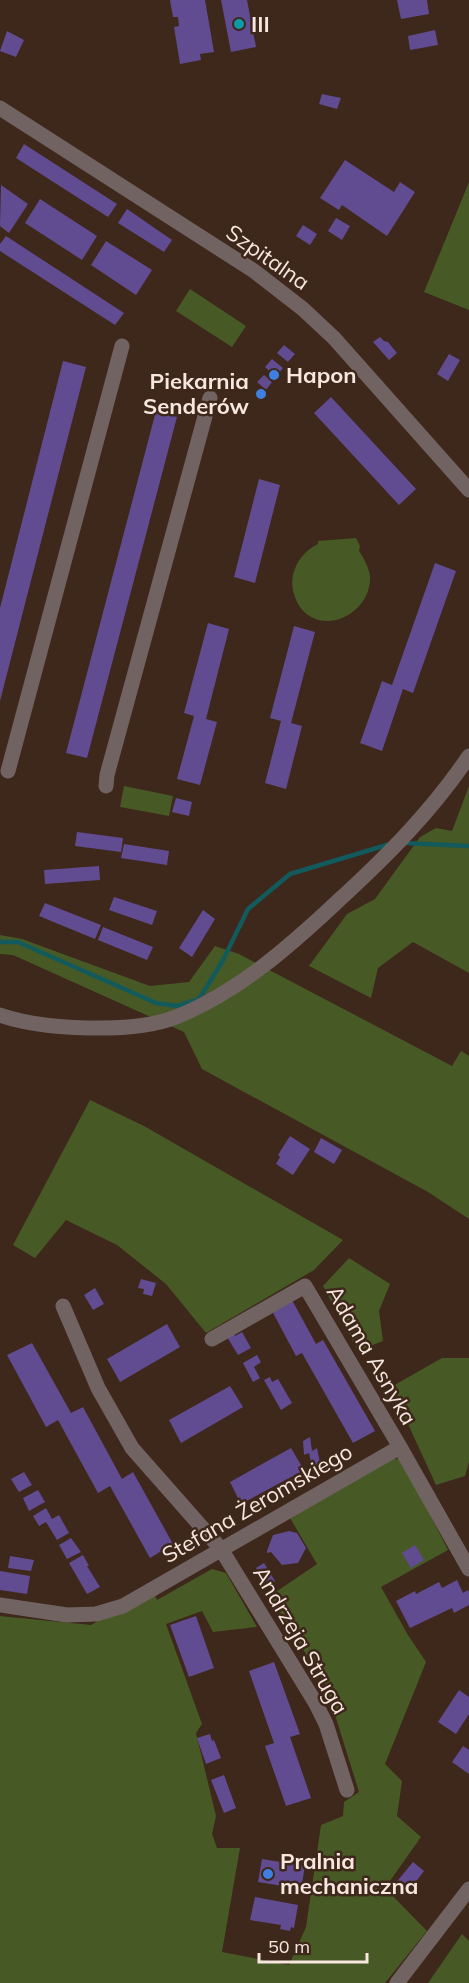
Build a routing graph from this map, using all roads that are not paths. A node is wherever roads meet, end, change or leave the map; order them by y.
1 (0, 108) edge
2 (122, 346) dead end
3 (210, 398) dead end
4 (469, 490) edge
5 (469, 756) edge
6 (8, 771) dead end
7 (106, 786) dead end
8 (0, 1015) edge
9 (63, 1306) dead end
10 (212, 1339) dead end
11 (400, 1447) junction
12 (221, 1550) junction
13 (469, 1569) edge
14 (0, 1605) edge
15 (347, 1790) dead end
16 (469, 1889) edge
17 (397, 1983) edge

1 - 4 street, Szpitalna
2 - 6 street
3 - 7 street
5 - 8 street
9 - 12 street, Andrzeja Struga
10 - 11 street, Adama Asnyka
11 - 12 street, Stefana Żeromskiego
11 - 13 street
12 - 14 street, Stefana Żeromskiego
12 - 15 street, Andrzeja Struga
16 - 17 street

